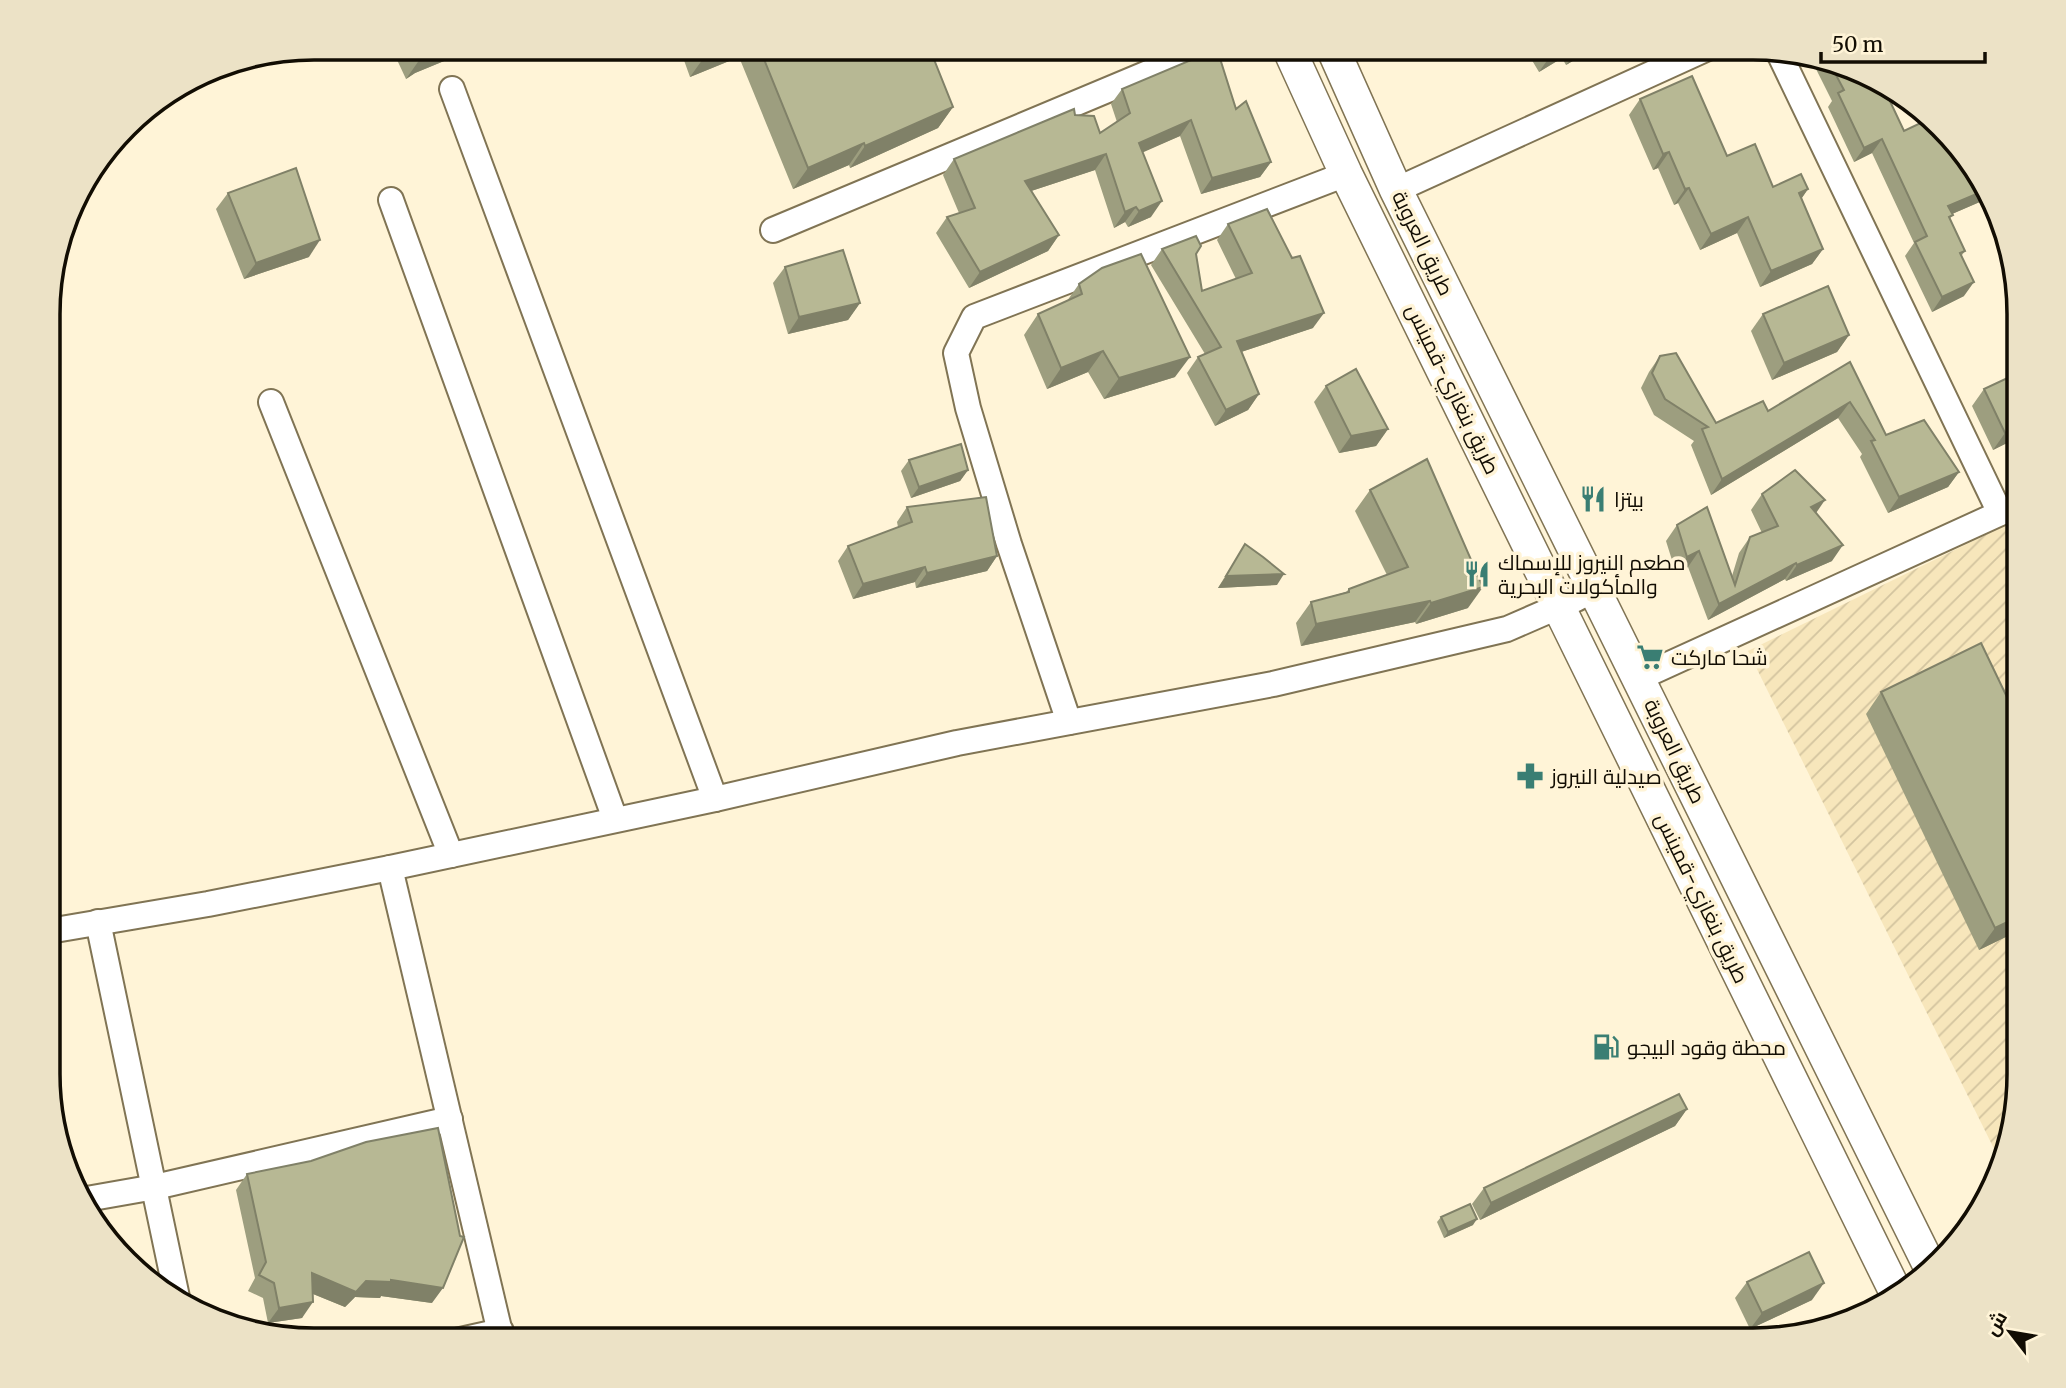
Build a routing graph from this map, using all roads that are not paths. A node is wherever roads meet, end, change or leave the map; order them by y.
1 (1179, 60) edge
2 (1294, 60) edge
3 (1338, 60) edge
4 (1681, 60) edge
5 (1783, 62) edge
6 (452, 89) dead end
7 (1346, 174) junction
8 (1396, 190) junction
9 (391, 200) dead end
10 (772, 230) dead end
11 (271, 402) dead end
12 (2007, 505) edge
13 (2007, 510) edge
14 (1595, 589) junction
15 (1560, 607) junction
16 (1639, 678) junction
17 (1069, 722) junction
18 (715, 799) junction
19 (615, 819) junction
20 (451, 855) junction
21 (390, 868) junction
22 (98, 922) junction
23 (60, 929) edge
24 (450, 1119) junction
25 (155, 1187) junction
26 (92, 1198) edge
27 (1926, 1260) edge
28 (1893, 1287) edge
29 (175, 1288) edge
30 (499, 1328) edge

1 - 10 street
2 - 7 main road, طريق بنغازي-قمينس
3 - 8 main road, طريق العروبة
4 - 8 street
5 - 12 street
6 - 18 street
7 - 15 main road, طريق بنغازي-قمينس
7 - 17 street
8 - 14 main road, طريق العروبة
9 - 19 street
11 - 20 street
13 - 16 street
14 - 15 street
14 - 16 main road, طريق العروبة
15 - 17 street
15 - 28 main road, طريق بنغازي-قمينس
16 - 27 main road, طريق العروبة
17 - 18 street
18 - 19 street
19 - 20 street
20 - 21 street
21 - 22 street
21 - 24 street
22 - 23 street
22 - 25 street
24 - 25 street
24 - 30 street
25 - 26 street
25 - 29 street

